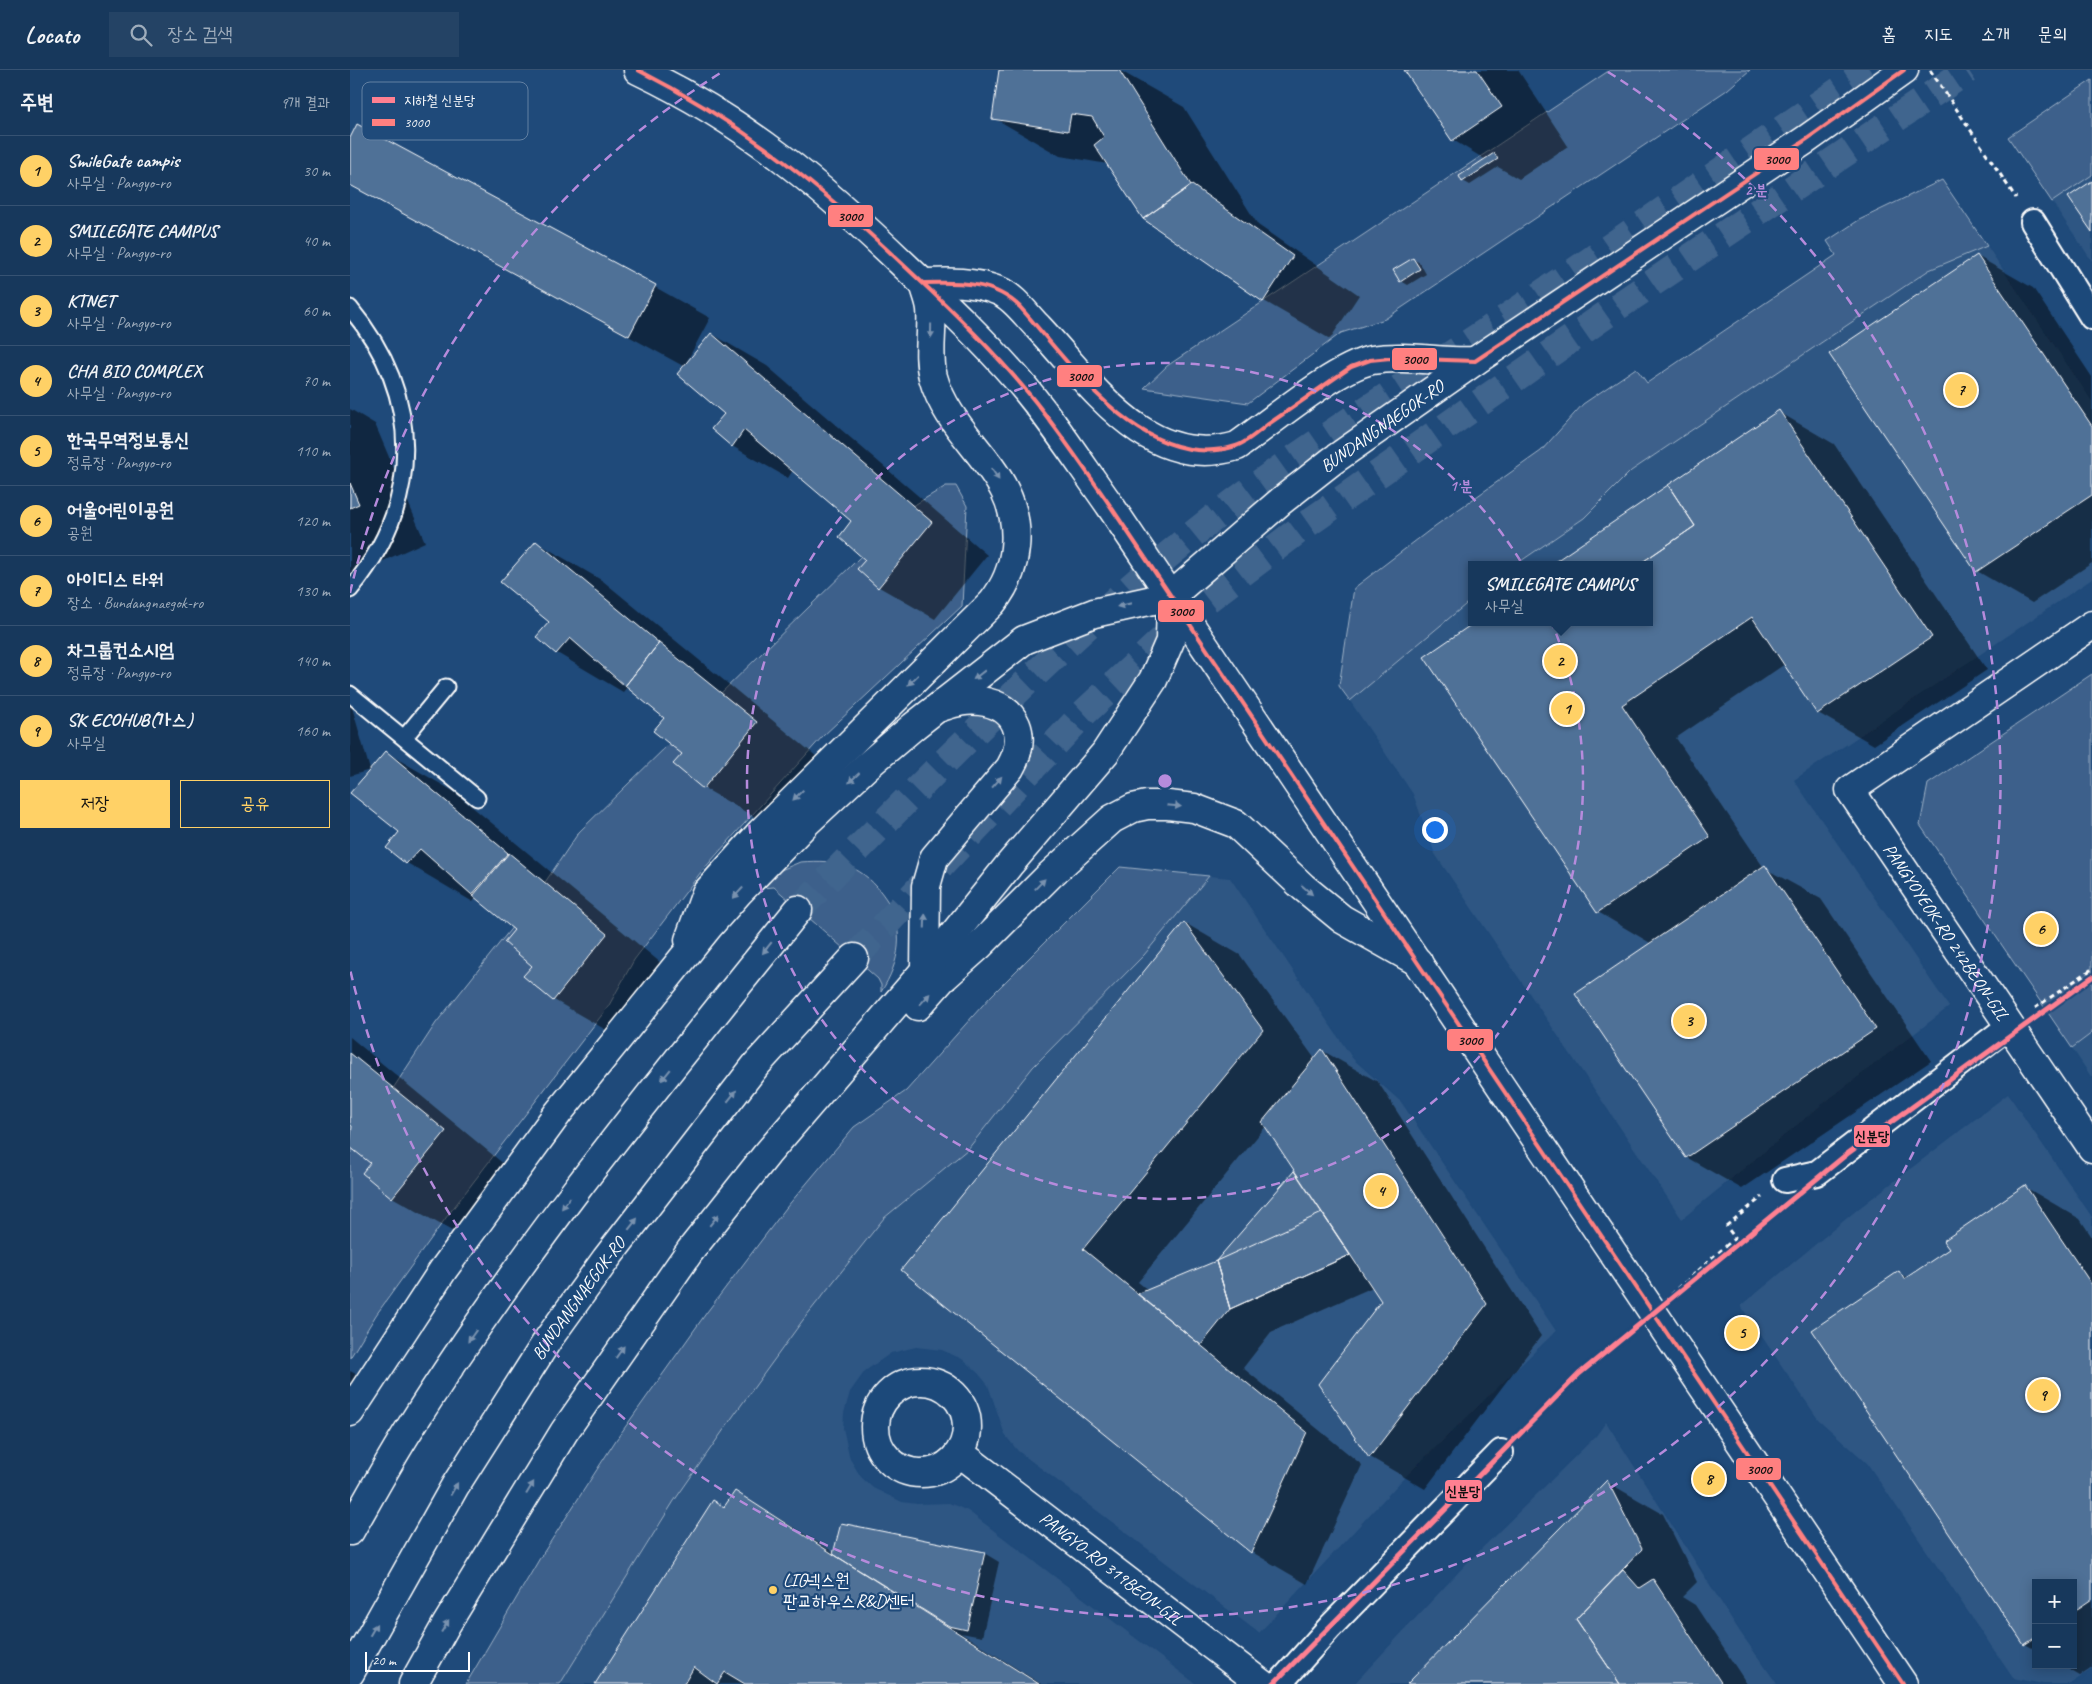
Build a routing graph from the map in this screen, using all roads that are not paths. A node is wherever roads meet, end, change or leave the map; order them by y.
1 (638, 70) edge
2 (1904, 70) edge
3 (2032, 222) road end
4 (924, 283) junction
5 (350, 308) edge
6 (2092, 318) edge
7 (1475, 360) junction
8 (350, 590) edge
9 (1171, 596) junction
10 (2092, 625) edge
11 (446, 687) dead end
12 (350, 694) edge
13 (937, 708) junction
14 (404, 738) junction
15 (477, 798) dead end
16 (798, 910) tunnel mouth
17 (854, 958) tunnel mouth
18 (682, 959) junction
19 (1418, 962) junction
20 (926, 970) junction
21 (2009, 1026) junction
22 (846, 1061) junction
23 (2092, 1148) edge
24 (1785, 1180) road end
25 (350, 1412) edge
26 (1501, 1452) road end
27 (960, 1453) dead end
28 (350, 1531) edge
29 (350, 1673) edge
30 (412, 1684) edge
31 (1262, 1684) edge
32 (1278, 1684) edge
33 (1903, 1684) edge

1 - 4 main road
2 - 7 main road, BUNDANGNAEGOK-RO
3 - 6 street
4 - 7 main road
4 - 9 main road
4 -> 18 main road
5 - 8 lane
7 - 9 main road, BUNDANGNAEGOK-RO
9 -> 13 main road
9 - 19 main road
9 - 20 main road
10 - 21 main road, PANGYOYEOK-RO 242BEON-GIL
11 - 14 lane
12 - 14 lane
13 -> 18 main road
20 -> 13 main road
14 - 15 lane
16 -> 28 main road
29 -> 17 main road, BUNDANGNAEGOK-RO
18 - 25 main road
22 -> 19 main road
19 - 33 main road
20 - 22 main road
21 - 23 main road, PANGYOYEOK-RO 242BEON-GIL
21 - 24 street
30 -> 22 main road
26 - 32 street
27 - 31 main road, PANGYO-RO 319BEON-GIL

